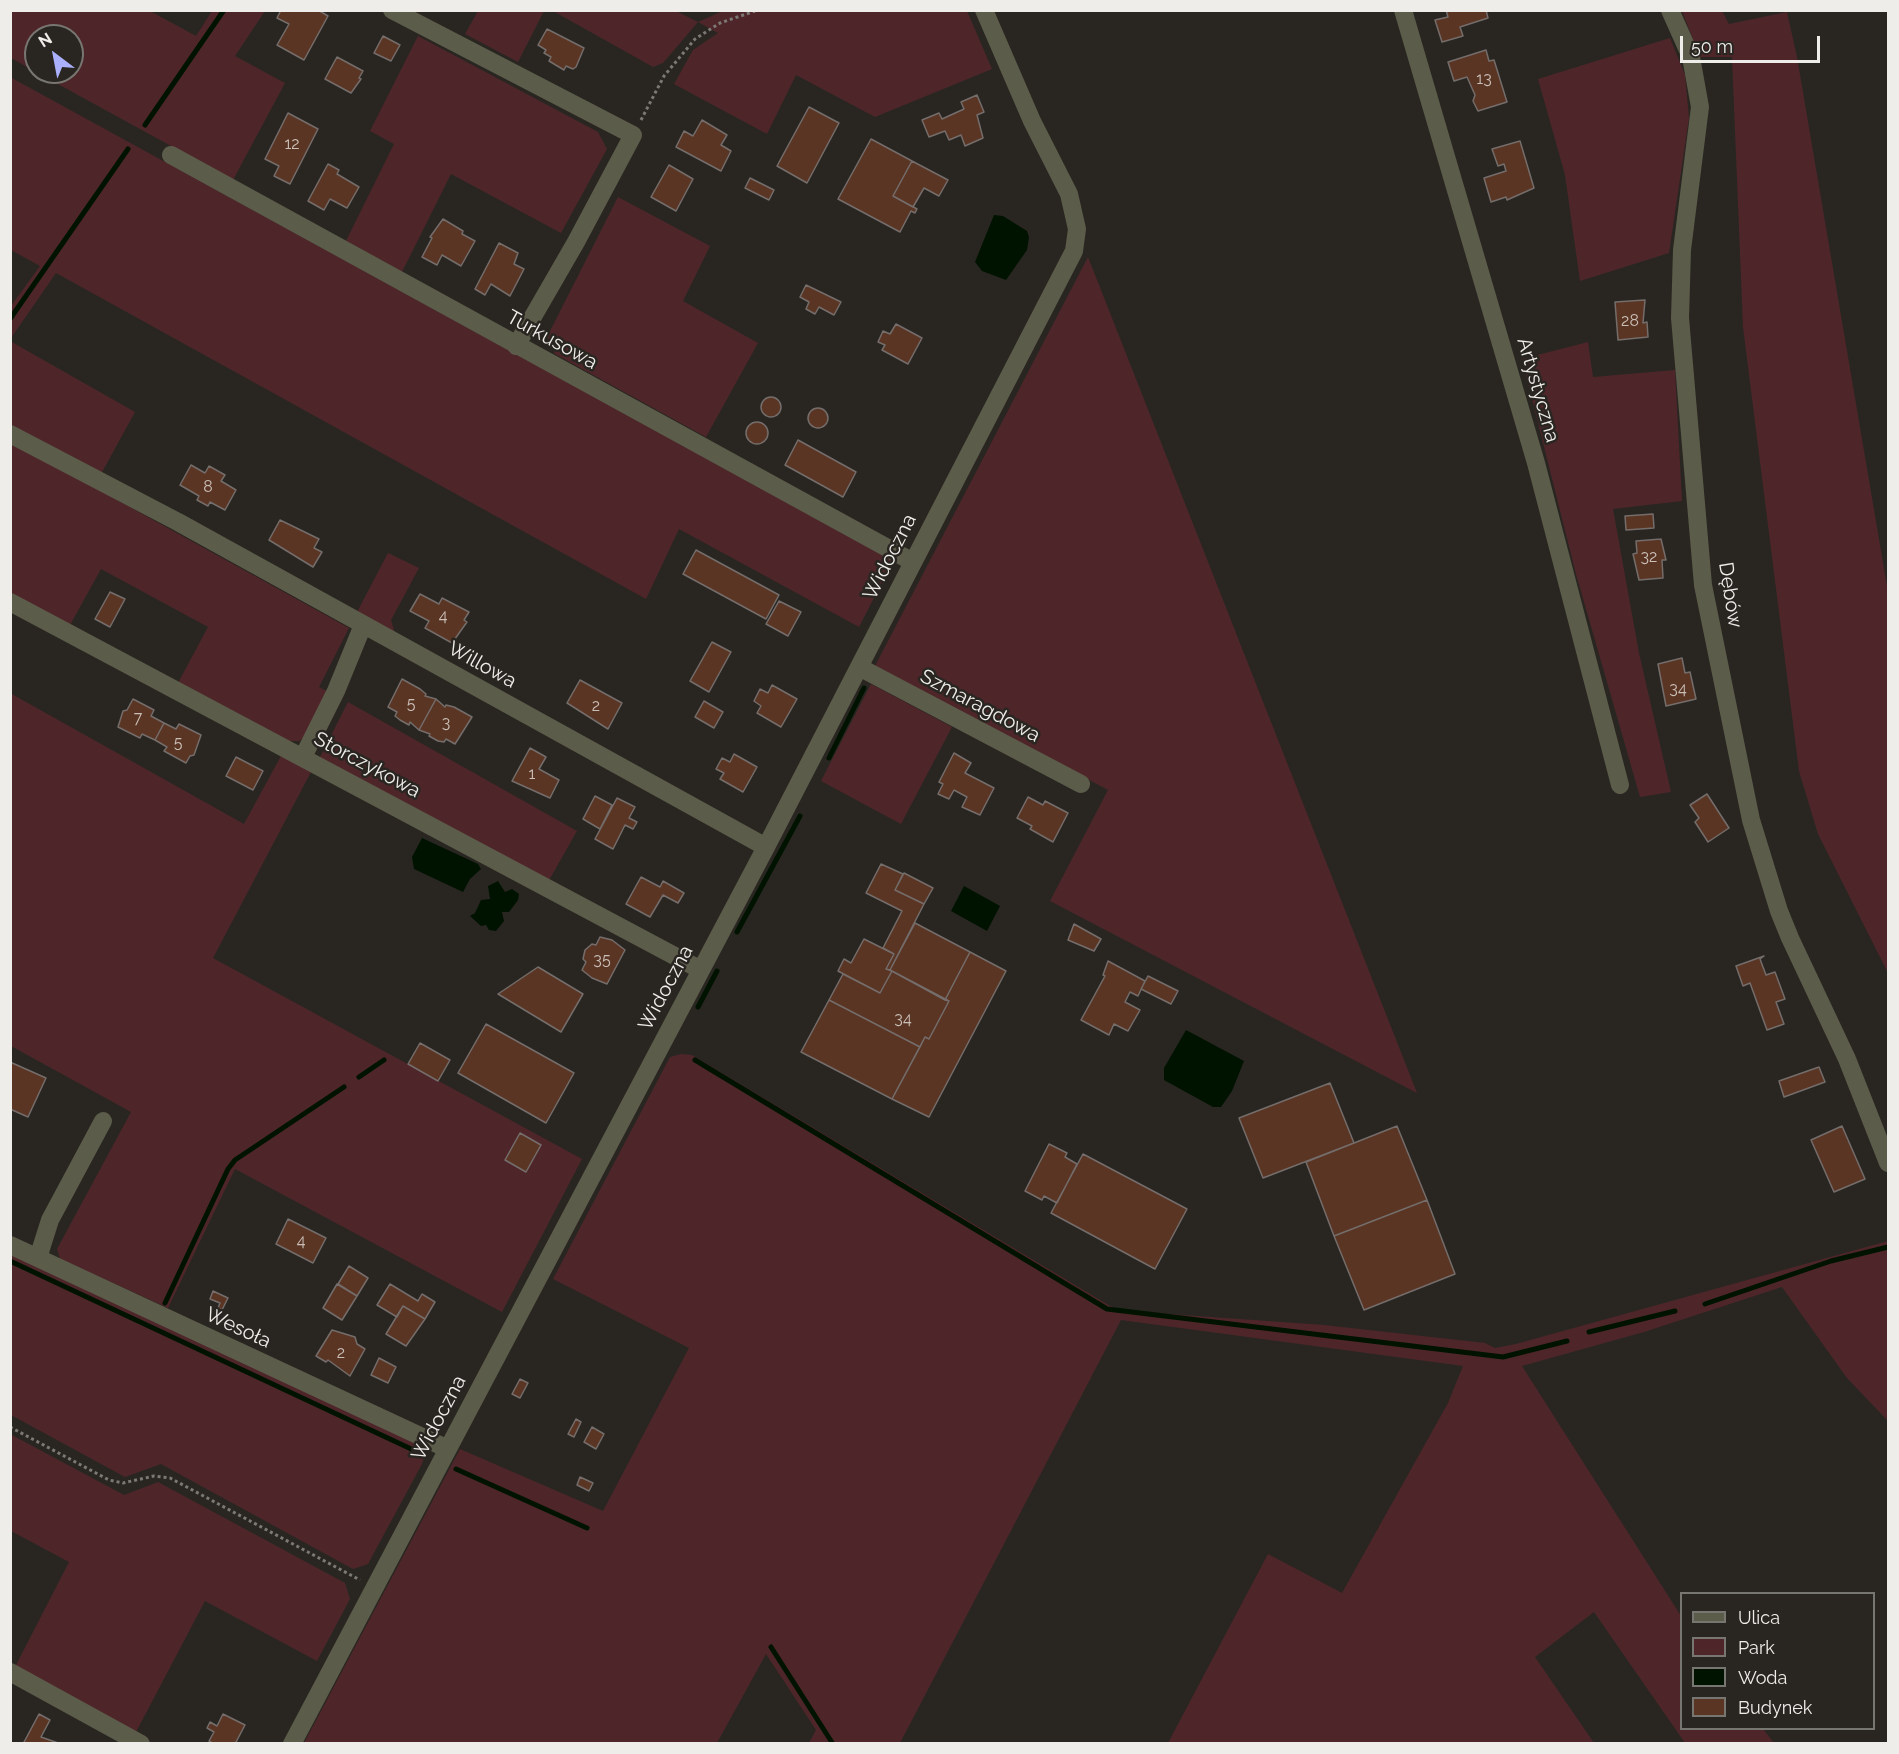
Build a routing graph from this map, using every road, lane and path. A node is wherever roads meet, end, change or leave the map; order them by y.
1 (392, 10) edge
2 (758, 10) edge
3 (984, 10) edge
4 (1403, 10) edge
5 (1670, 10) edge
6 (633, 135) junction
7 (171, 155) dead end
8 (516, 346) junction
9 (10, 434) edge
10 (913, 562) junction
11 (10, 602) edge
12 (363, 625) junction
13 (859, 667) junction
14 (303, 757) junction
15 (1081, 784) dead end
16 (1620, 785) dead end
17 (766, 847) junction
18 (701, 970) junction
19 (103, 1121) dead end
20 (1888, 1162) edge
21 (10, 1245) edge
22 (38, 1258) junction
23 (10, 1427) edge
24 (448, 1449) junction
25 (375, 1588) junction
26 (10, 1672) edge
27 (141, 1743) edge
28 (292, 1743) edge

1 - 6 street
2 - 6 path
3 - 10 street, Widoczna
4 - 16 street, Artystyczna
5 - 20 street, Dębów
6 - 8 street
7 - 8 street, Turkusowa
8 - 10 street, Turkusowa
9 - 12 street, Willowa
10 - 13 street, Widoczna
11 - 14 street, Storczykowa
12 - 14 street
12 - 17 street, Willowa
13 - 15 street, Szmaragdowa
13 - 17 street, Widoczna
14 - 18 street, Storczykowa
17 - 18 street, Widoczna
18 - 24 street, Widoczna
19 - 22 street
21 - 22 street, Wesoła
22 - 24 street, Wesoła
23 - 25 path
24 - 25 street, Widoczna
25 - 28 street, Widoczna
26 - 27 street

